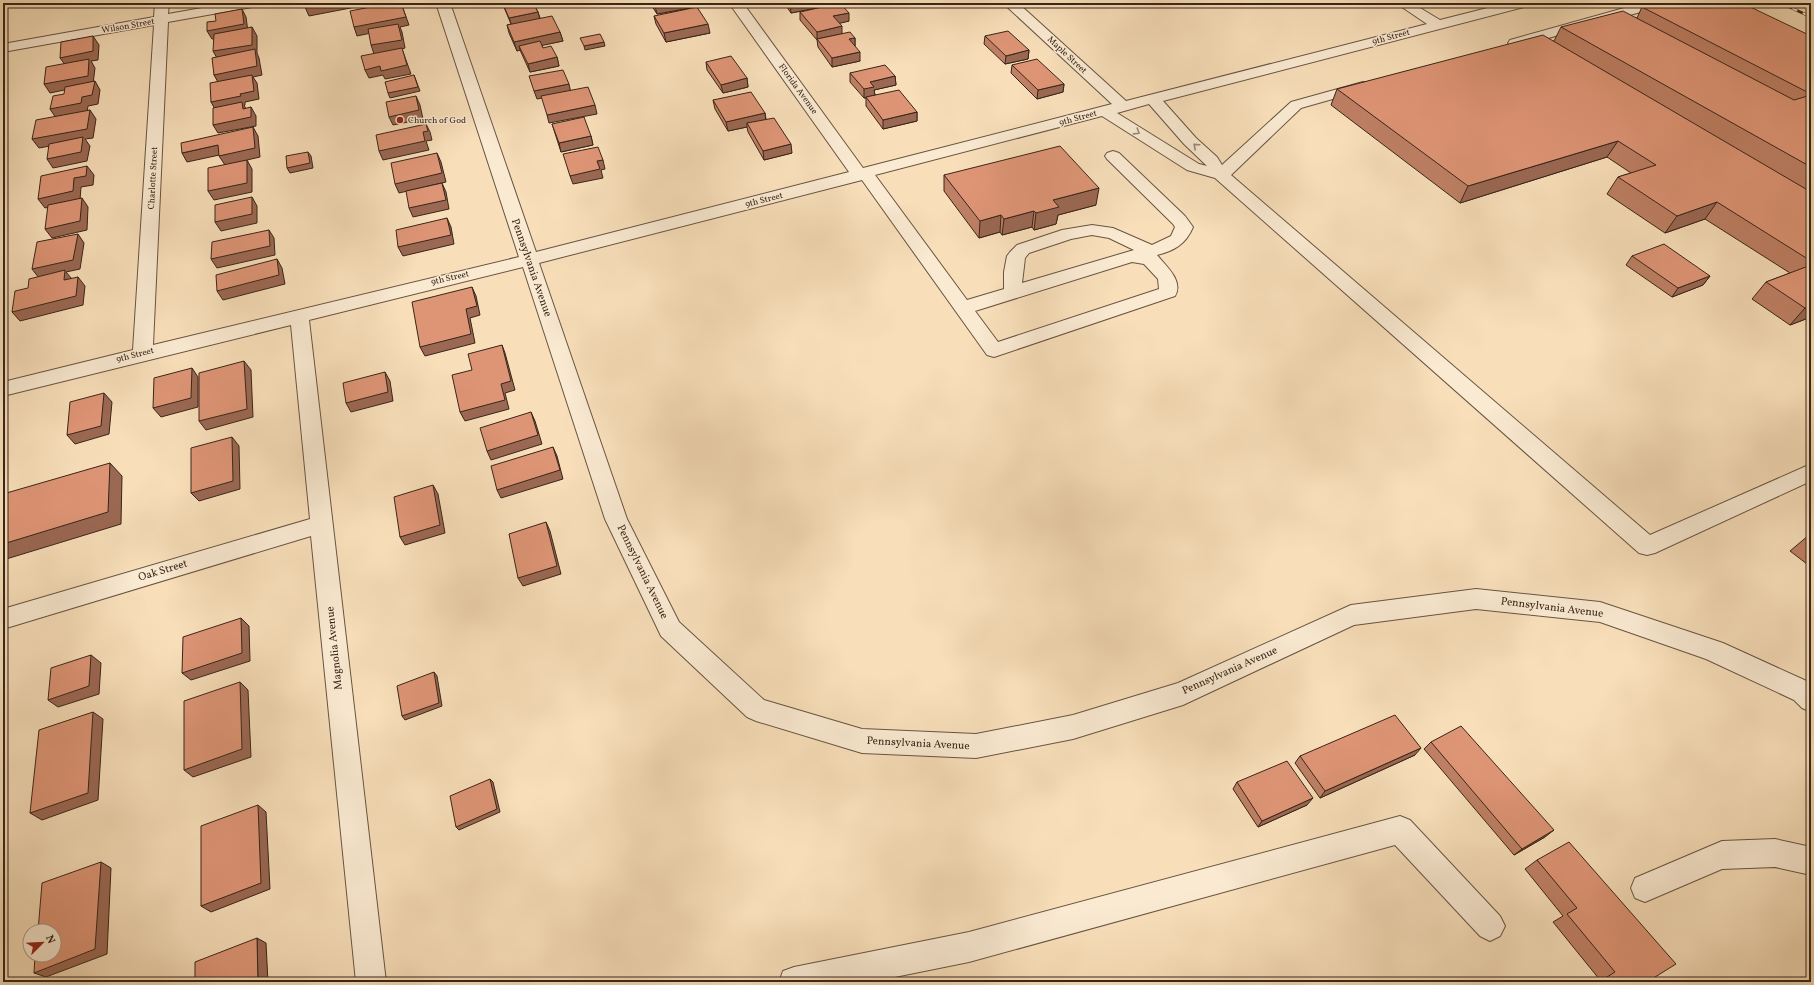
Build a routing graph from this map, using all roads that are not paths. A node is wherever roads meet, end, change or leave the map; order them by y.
1 (162, 3) edge
2 (252, 3) edge
3 (443, 3) edge
4 (736, 3) edge
5 (1010, 3) edge
6 (1403, 3) edge
7 (1522, 3) edge
8 (1657, 3) edge
9 (162, 20) junction
10 (1438, 25) junction
11 (1504, 46) edge
12 (3, 48) edge
13 (1373, 83) edge
14 (1153, 99) junction
15 (1123, 106) junction
16 (1104, 111) junction
17 (1113, 156) dead end
18 (863, 174) junction
19 (1221, 176) junction
20 (1150, 251) junction
21 (1131, 256) junction
22 (528, 260) junction
23 (1013, 292) junction
24 (963, 308) junction
25 (299, 315) junction
26 (143, 353) junction
27 (3, 389) edge
28 (1811, 472) edge
29 (322, 524) junction
30 (3, 619) edge
31 (1807, 696) edge
32 (1811, 862) edge
33 (1646, 888) dead end
34 (1490, 926) dead end
35 (371, 982) edge
36 (794, 982) edge

1 - 9 street, Charlotte Street
2 - 9 street, Wilson Street
3 - 22 street, Pennsylvania Avenue
4 - 18 street, Florida Avenue
5 - 15 street, Maple Street
6 - 10 street
7 - 10 street, 9th Street
8 - 11 street
9 - 12 street, Wilson Street
9 - 26 street, Charlotte Street
10 - 14 street, 9th Street
13 - 19 street
14 - 15 street, 9th Street
19 -> 14 street
15 - 16 street, 9th Street
16 - 18 street, 9th Street
16 -> 19 street
17 - 20 street
18 - 22 street, 9th Street
18 - 24 street, Florida Avenue
19 - 28 street
20 - 21 street
20 - 23 street
21 - 23 street
21 - 24 street, Florida Avenue
22 - 25 street, 9th Street
22 - 31 street, Pennsylvania Avenue
23 - 24 street
25 - 26 street, 9th Street
25 - 29 street, Magnolia Avenue
26 - 27 street, 9th Street
29 - 30 street, Oak Street
29 - 35 street, Magnolia Avenue
32 - 33 street
34 - 36 street

